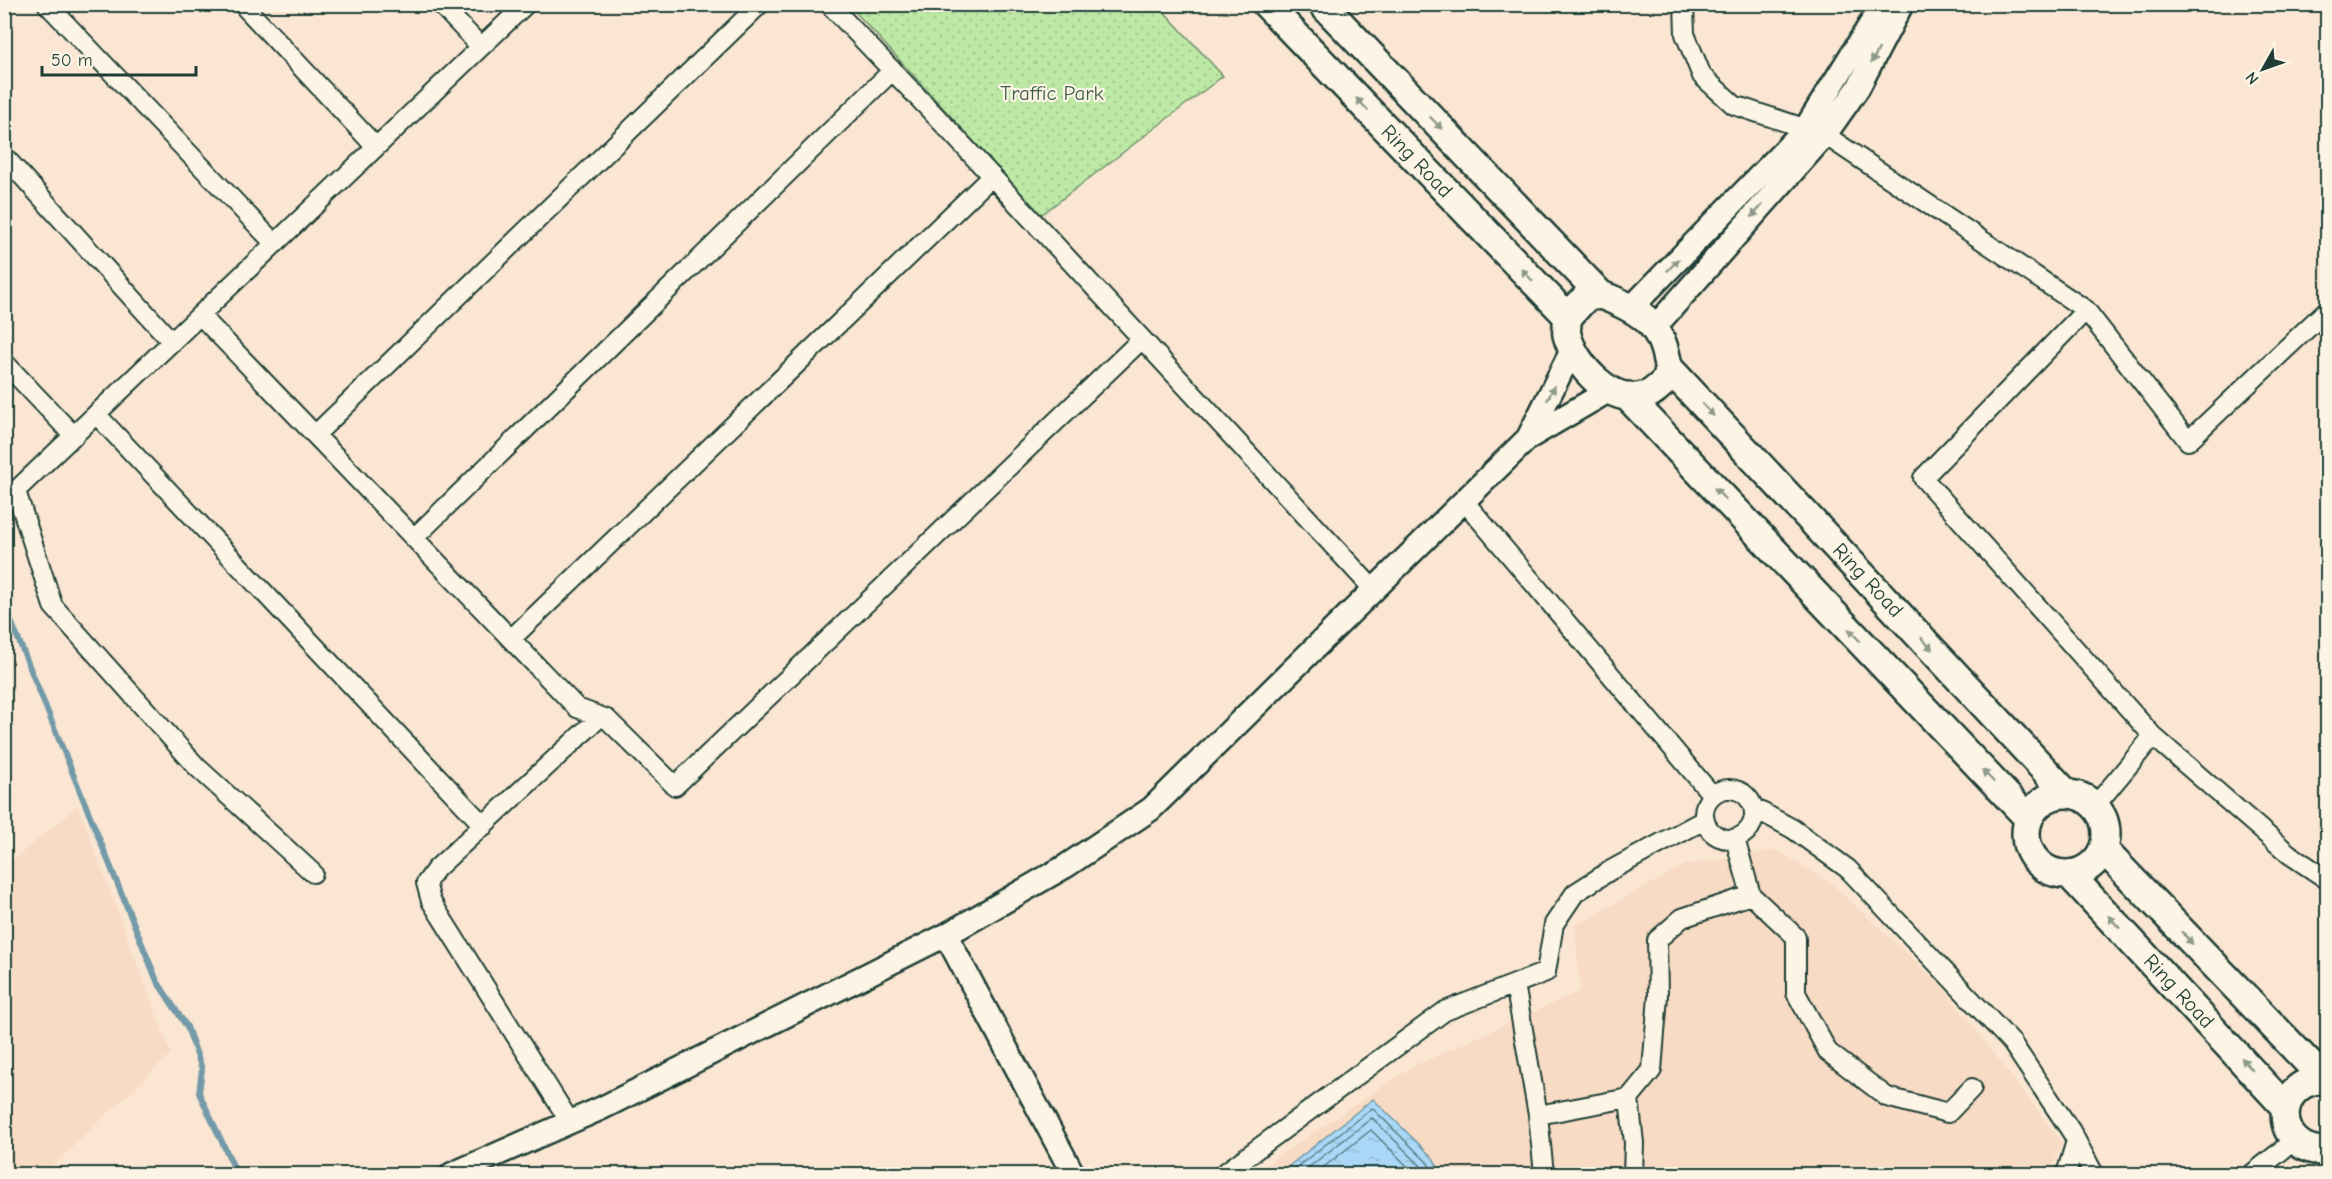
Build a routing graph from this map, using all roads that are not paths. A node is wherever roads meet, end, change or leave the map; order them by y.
1 (47, 4) edge
2 (242, 4) edge
3 (440, 4) edge
4 (526, 4) edge
5 (760, 4) edge
6 (830, 4) edge
7 (1266, 4) edge
8 (1323, 4) edge
9 (1684, 4) edge
10 (1883, 4) edge
11 (1902, 4) edge
12 (481, 47) junction
13 (892, 70) junction
14 (1815, 132) junction
15 (376, 147) junction
16 (4, 156) edge
17 (992, 176) junction
18 (275, 244) junction
19 (1601, 295) junction
20 (1632, 307) junction
21 (2328, 309) edge
22 (2086, 310) junction
23 (200, 315) junction
24 (1568, 317) junction
25 (1654, 328) junction
26 (1142, 339) junction
27 (172, 342) junction
28 (1573, 348) junction
29 (4, 363) edge
30 (1668, 367) junction
31 (1618, 393) junction
32 (96, 414) junction
33 (315, 435) junction
34 (74, 436) junction
35 (1528, 438) junction
36 (10, 496) edge
37 (1464, 501) junction
38 (414, 538) junction
39 (1374, 590) junction
40 (511, 639) junction
41 (600, 717) junction
42 (2153, 736) junction
43 (2067, 794) junction
44 (1712, 795) junction
45 (2095, 806) junction
46 (1754, 808) junction
47 (2029, 819) junction
48 (1704, 820) junction
49 (484, 826) junction
50 (1735, 839) junction
51 (2104, 850) junction
52 (313, 873) dead end
53 (2070, 874) junction
54 (2328, 880) edge
55 (1751, 895) junction
56 (946, 935) junction
57 (1515, 984) junction
58 (2326, 1079) edge
59 (1972, 1088) dead end
60 (1629, 1098) junction
61 (2286, 1108) junction
62 (1538, 1115) junction
63 (570, 1122) junction
64 (2295, 1140) junction
65 (2076, 1141) junction
66 (2327, 1152) edge
67 (452, 1174) edge
68 (1072, 1174) edge
69 (1223, 1174) edge
70 (1544, 1174) edge
71 (1633, 1174) edge
72 (2066, 1174) edge
73 (2094, 1174) edge
74 (2252, 1174) edge

1 - 18 street
2 - 15 street
3 - 12 street
4 - 12 street
5 - 33 street
6 - 13 street
24 -> 7 main road, Ring Road
8 -> 19 main road, Ring Road
9 - 14 street
10 - 14 street
11 -> 14 street
12 - 15 street
13 - 17 street
13 - 38 street
20 -> 14 street
14 - 22 street
14 -> 25 street
15 - 18 street
16 - 27 street
17 - 26 street
17 - 40 street
18 - 23 street
19 - 20 main road
19 - 24 main road
20 - 25 main road
21 - 22 street
22 - 42 street
23 - 27 street
23 - 33 street
24 - 28 main road
25 - 30 main road
26 - 39 street
26 - 41 street
27 - 32 street
28 - 31 main road
35 -> 28 street
29 - 34 street
30 - 31 main road
30 -> 43 main road, Ring Road
31 - 35 street
47 -> 31 main road
32 - 34 street
32 - 49 street
33 - 38 street
34 - 36 street
35 - 37 street
36 - 52 street
37 - 39 street
37 - 44 street
38 - 40 street
39 - 56 street
40 - 41 street
41 - 49 street
42 - 45 street
42 - 54 street
43 - 45 main road
43 - 47 main road
44 - 46 street
44 - 48 street
45 - 51 main road
46 - 50 street
46 - 65 street
47 - 53 main road
48 - 50 street
48 - 57 street
49 - 63 street
50 - 55 street
51 - 53 main road
51 -> 58 main road, Ring Road
61 -> 53 main road, Ring Road
55 - 59 street
55 - 60 street
56 - 63 street
56 - 68 street
57 - 62 street
57 - 69 street
58 - 61 main road
60 - 62 street
60 - 71 street
61 - 64 main road
62 - 70 street
63 - 67 street
64 - 66 main road
64 - 74 street
65 - 72 street
65 - 73 street

